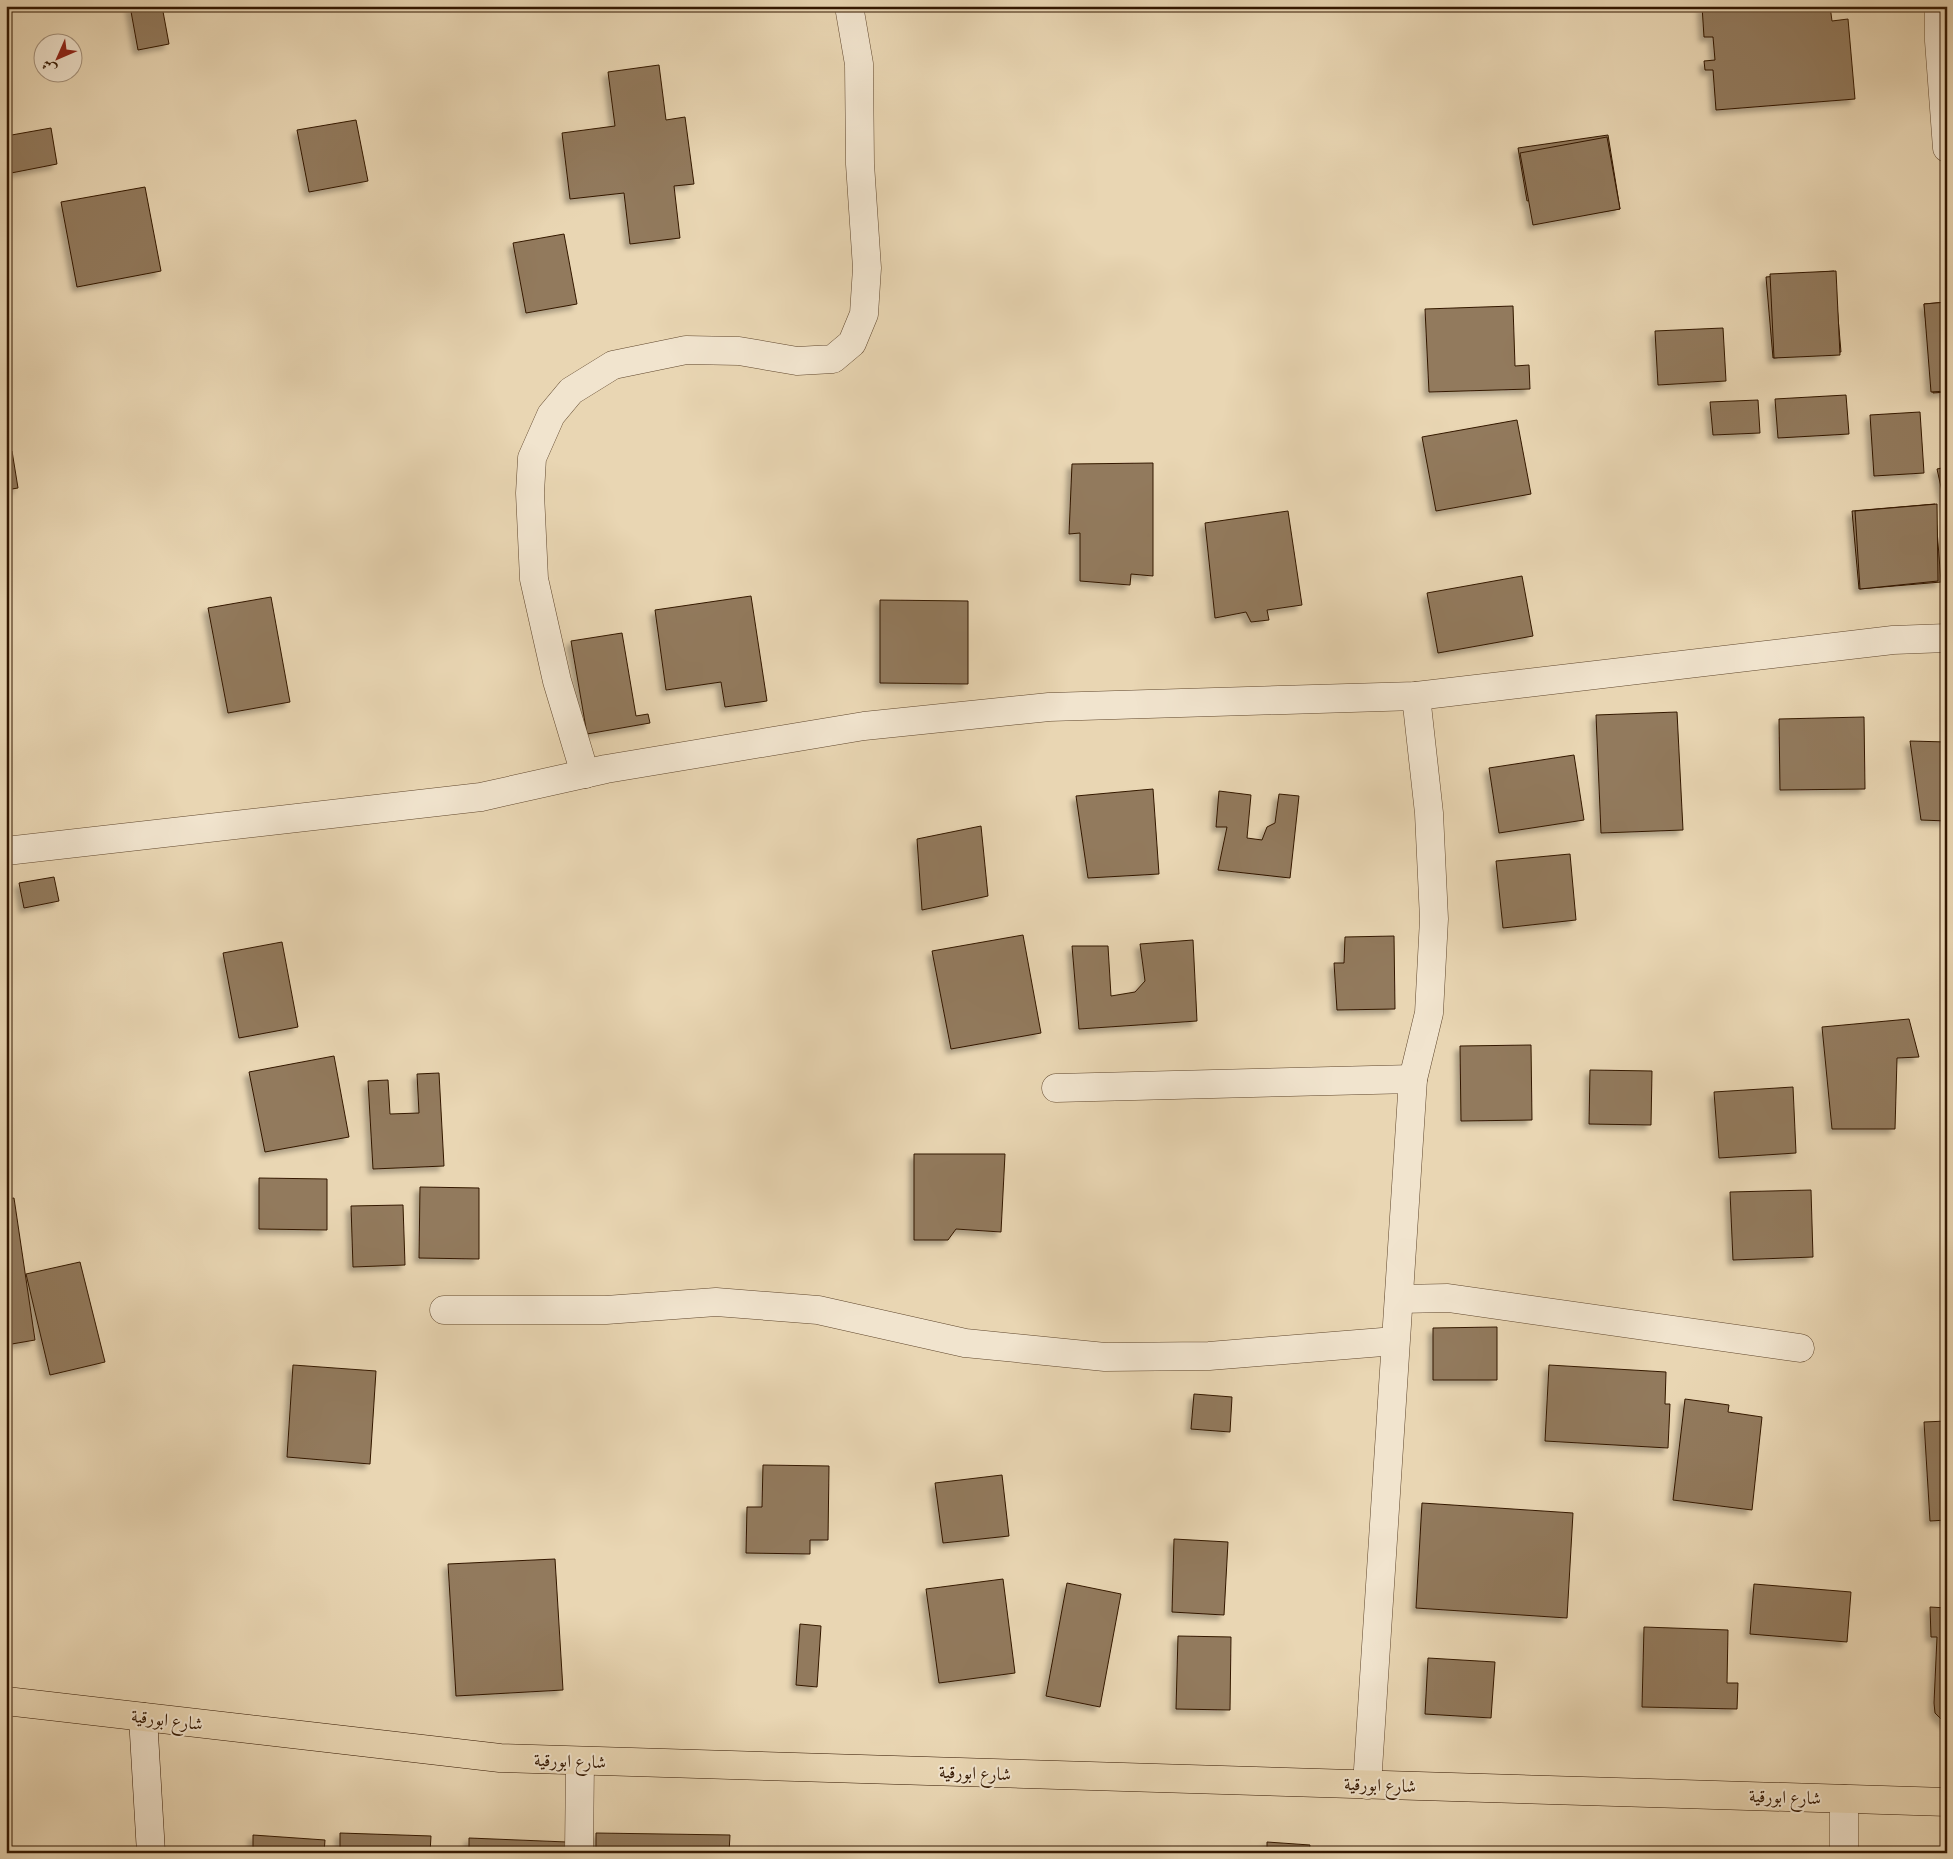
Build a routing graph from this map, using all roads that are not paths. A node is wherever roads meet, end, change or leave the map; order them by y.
1 (849, 6) edge
2 (1939, 6) edge
3 (1947, 148) edge
4 (1947, 638) edge
5 (1416, 696) junction
6 (585, 774) junction
7 (6, 851) edge
8 (1413, 1079) junction
9 (1056, 1088) dead end
10 (1398, 1299) junction
11 (444, 1310) dead end
12 (1395, 1341) junction
13 (1800, 1348) dead end
14 (6, 1701) edge
15 (143, 1717) junction
16 (580, 1762) junction
17 (1367, 1785) junction
18 (1844, 1799) junction
19 (1947, 1802) edge
20 (151, 1853) edge
21 (579, 1853) edge
22 (1844, 1853) edge

1 - 6 street
2 - 3 street
4 - 5 street
5 - 6 street
5 - 8 street
6 - 7 street
8 - 9 street
8 - 10 street
10 - 12 street
10 - 13 street
11 - 12 street
12 - 17 street
14 - 15 main road, شارع ابورقية
15 - 16 main road, شارع ابورقية
15 - 20 street
16 - 17 main road, شارع ابورقية
16 - 21 street
17 - 18 main road, شارع ابورقية
18 - 19 main road, شارع ابورقية
18 - 22 street

